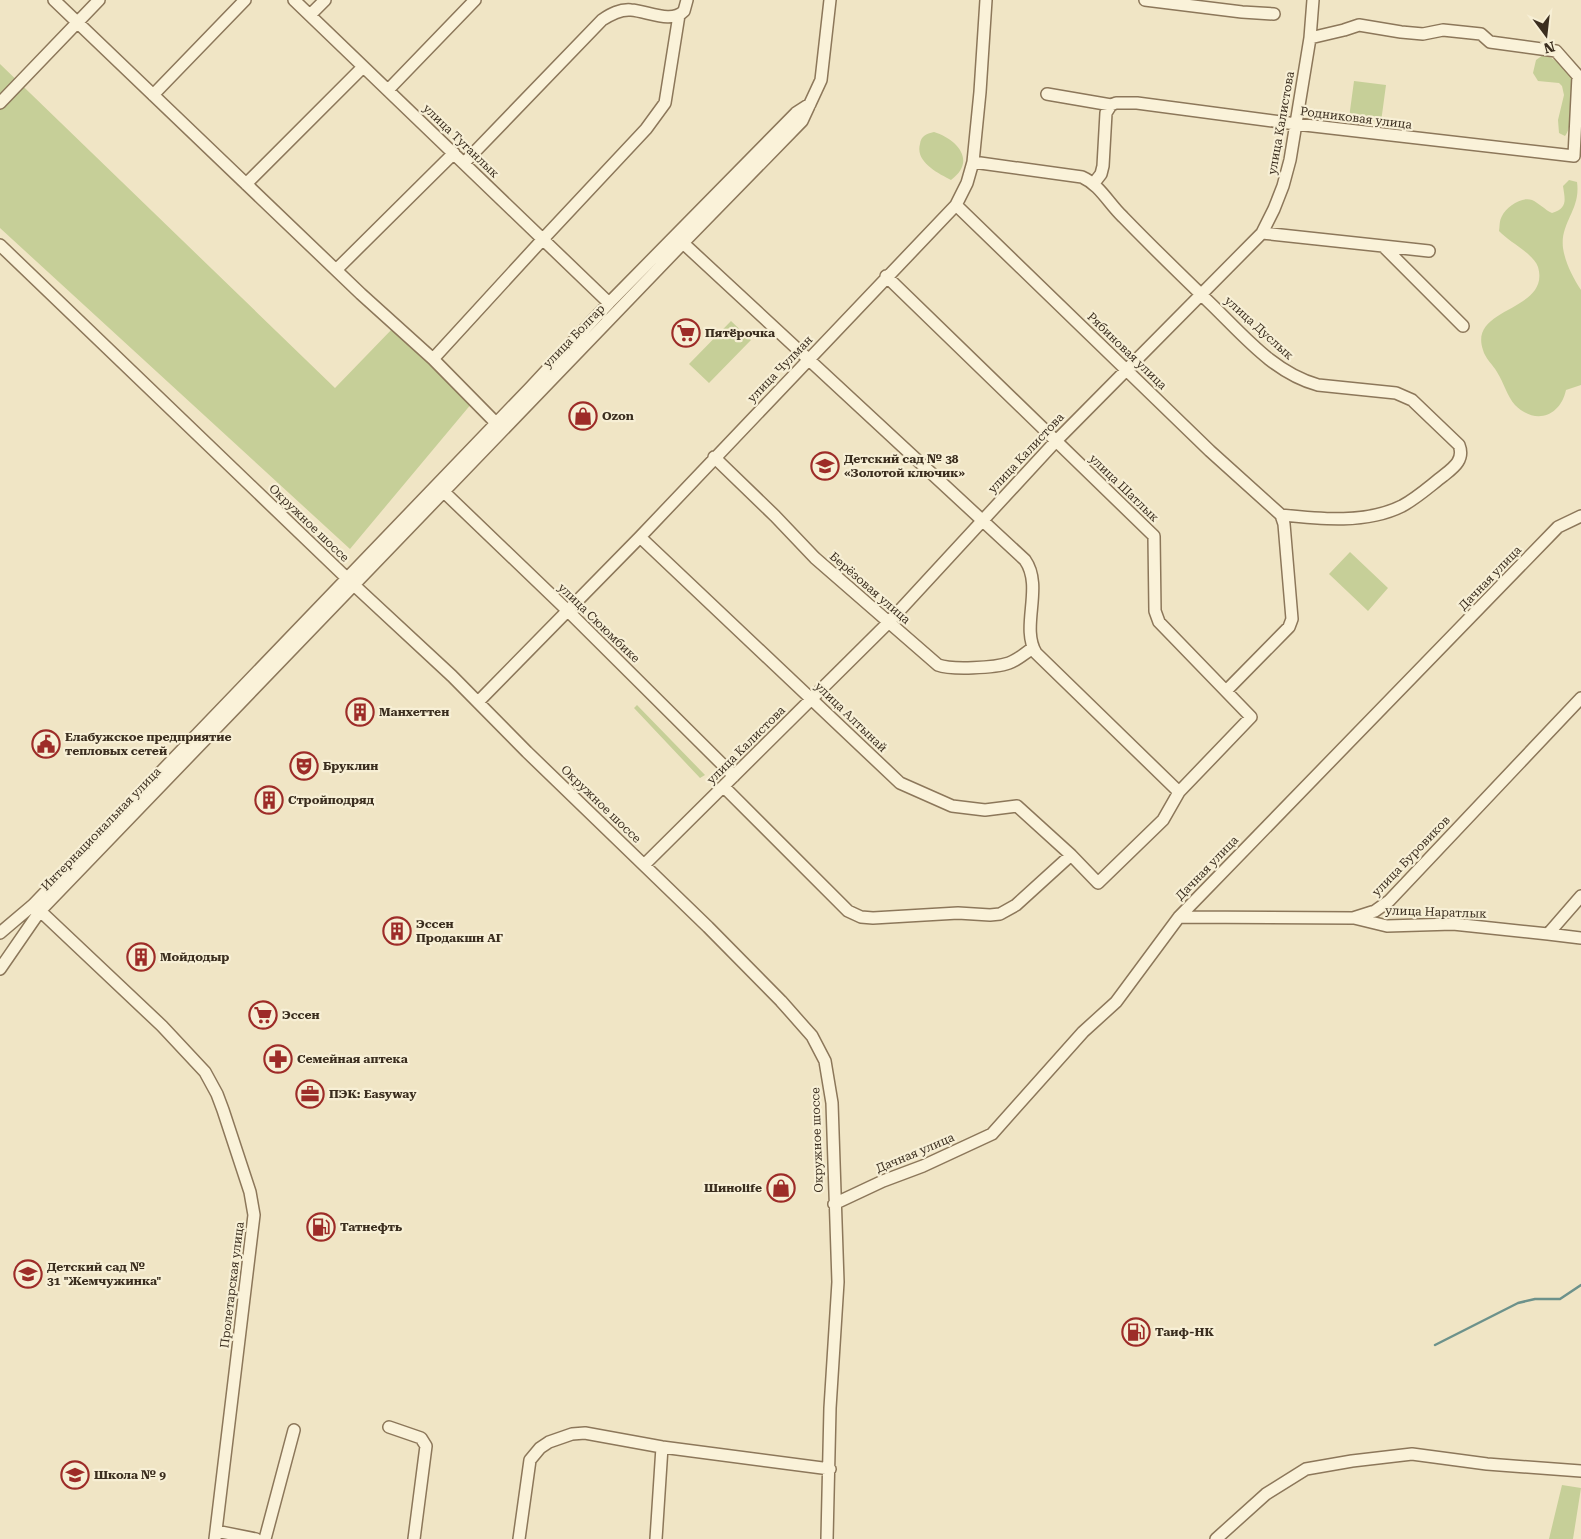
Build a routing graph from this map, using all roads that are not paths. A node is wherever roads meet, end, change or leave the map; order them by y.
1 (54, 0) edge
2 (99, 0) edge
3 (245, 0) edge
4 (294, 0) edge
5 (325, 0) edge
6 (475, 0) edge
7 (687, 0) edge
8 (830, 0) edge
9 (986, 0) edge
10 (1146, 0) edge
11 (1313, 0) edge
12 (1274, 14) dead end
13 (310, 15) junction
14 (679, 15) junction
15 (77, 22) junction
16 (1310, 38) junction
17 (363, 67) junction
18 (388, 90) junction
19 (1047, 94) dead end
20 (153, 95) junction
21 (0, 103) edge
22 (810, 104) junction
23 (1111, 105) junction
24 (1296, 124) junction
25 (454, 153) junction
26 (973, 162) junction
27 (464, 163) junction
28 (246, 184) junction
29 (1094, 184) junction
30 (956, 205) junction
31 (1262, 233) junction
32 (543, 238) junction
33 (683, 243) junction
34 (0, 245) edge
35 (1383, 246) junction
36 (1429, 251) dead end
37 (336, 270) junction
38 (886, 276) junction
39 (1200, 294) junction
40 (609, 303) junction
41 (1463, 326) dead end
42 (433, 359) junction
43 (808, 360) junction
44 (1126, 369) junction
45 (496, 423) junction
46 (1056, 441) junction
47 (714, 457) junction
48 (444, 492) junction
49 (1281, 515) junction
50 (1581, 516) edge
51 (982, 520) junction
52 (640, 537) junction
53 (351, 582) junction
54 (568, 611) junction
55 (888, 622) junction
56 (1033, 648) junction
57 (1226, 691) junction
58 (1581, 698) edge
59 (812, 699) junction
60 (478, 702) junction
61 (734, 776) junction
62 (724, 787) junction
63 (1179, 792) junction
64 (1071, 855) junction
65 (644, 864) junction
66 (1581, 896) edge
67 (37, 908) junction
68 (1179, 917) junction
69 (1353, 918) junction
70 (0, 933) edge
71 (1548, 934) junction
72 (1581, 938) edge
73 (0, 968) edge
74 (834, 1204) junction
75 (389, 1427) dead end
76 (294, 1430) dead end
77 (662, 1447) junction
78 (830, 1469) junction
79 (1581, 1471) edge
80 (216, 1535) edge
81 (256, 1539) edge
82 (265, 1539) edge
83 (414, 1539) edge
84 (519, 1539) edge
85 (656, 1539) edge
86 (827, 1539) edge
87 (1216, 1539) edge

1 - 15 street
2 - 15 street
3 - 20 street
4 - 13 street, улица Туганлык
5 - 13 street
6 - 18 street
7 - 14 street
8 - 22 street, улица Болгар
9 - 26 street, улица Чулман
10 - 12 street
11 - 16 street, улица Калистова
13 - 17 street, улица Туганлык
14 - 27 street
14 - 32 street
15 - 20 street
15 - 21 street
16 - 24 street, улица Калистова
16 - 24 street, Родниковая улица
17 - 18 street, улица Туганлык
17 - 28 street
18 - 25 street, улица Туганлык
19 - 23 street, Родниковая улица
20 - 28 street
22 - 33 street, улица Болгар
22 - 40 street, улица Болгар
23 - 24 street, Родниковая улица
23 - 29 street
24 - 31 street, улица Калистова
25 - 27 street, улица Туганлык
25 - 37 street
26 - 29 street, улица Дуслык
26 - 30 street, улица Чулман
27 - 32 street, улица Туганлык
28 - 37 street
29 - 39 street, улица Дуслык
30 - 38 street, улица Чулман
30 - 44 street, Рябиновая улица
31 - 35 street
31 - 39 street, улица Калистова
32 - 40 street, улица Туганлык
32 - 42 street
33 - 43 street
33 - 48 street, улица Болгар
34 - 53 street, Окружное шоссе
35 - 36 street
35 - 41 street
37 - 42 street
38 - 43 street, улица Чулман
38 - 46 street, улица Шатлык
39 - 44 street, улица Калистова
39 - 49 street, улица Дуслык
40 - 45 street, улица Болгар
42 - 45 street
43 - 47 street, улица Чулман
43 - 51 street
44 - 46 street, улица Калистова
44 - 49 street, Рябиновая улица
45 - 53 street, улица Болгар
46 - 51 street, улица Калистова
46 - 57 street, улица Шатлык
47 - 52 street, улица Чулман
47 - 55 street, Берёзовая улица
48 - 53 street, улица Болгар
48 - 54 street, улица Сююмбике
49 - 57 street
50 - 68 street, Дачная улица
51 - 55 street, улица Калистова
51 - 56 street
52 - 54 street, улица Чулман
52 - 59 street, улица Алтынай
53 - 60 street, Окружное шоссе
53 - 67 street, Интернациональная улица
54 - 60 street, улица Чулман
54 - 61 street, улица Сююмбике
55 - 56 street, Берёзовая улица
55 - 59 street, улица Калистова
56 - 63 street
57 - 63 street, улица Шатлык
58 - 69 street, улица Буровиков
59 - 61 street, улица Калистова
59 - 64 street, улица Алтынай
60 - 65 street, Окружное шоссе
61 - 62 street, улица Калистова
62 - 64 street
62 - 65 street, улица Калистова
63 - 64 street, улица Алтынай
65 - 74 street, Окружное шоссе
66 - 71 street
67 - 70 street, Интернациональная улица
67 - 73 street, Интернациональная улица
67 - 80 street, Пролетарская улица
68 - 69 street, улица Буровиков
68 - 74 street, Дачная улица
69 - 71 street, улица Наратлык
71 - 72 street, улица Наратлык
74 - 78 street, Окружное шоссе
75 - 83 street
76 - 82 street
77 - 78 street
77 - 84 street
77 - 85 street
78 - 86 street, Окружное шоссе
79 - 87 street
80 - 81 street

